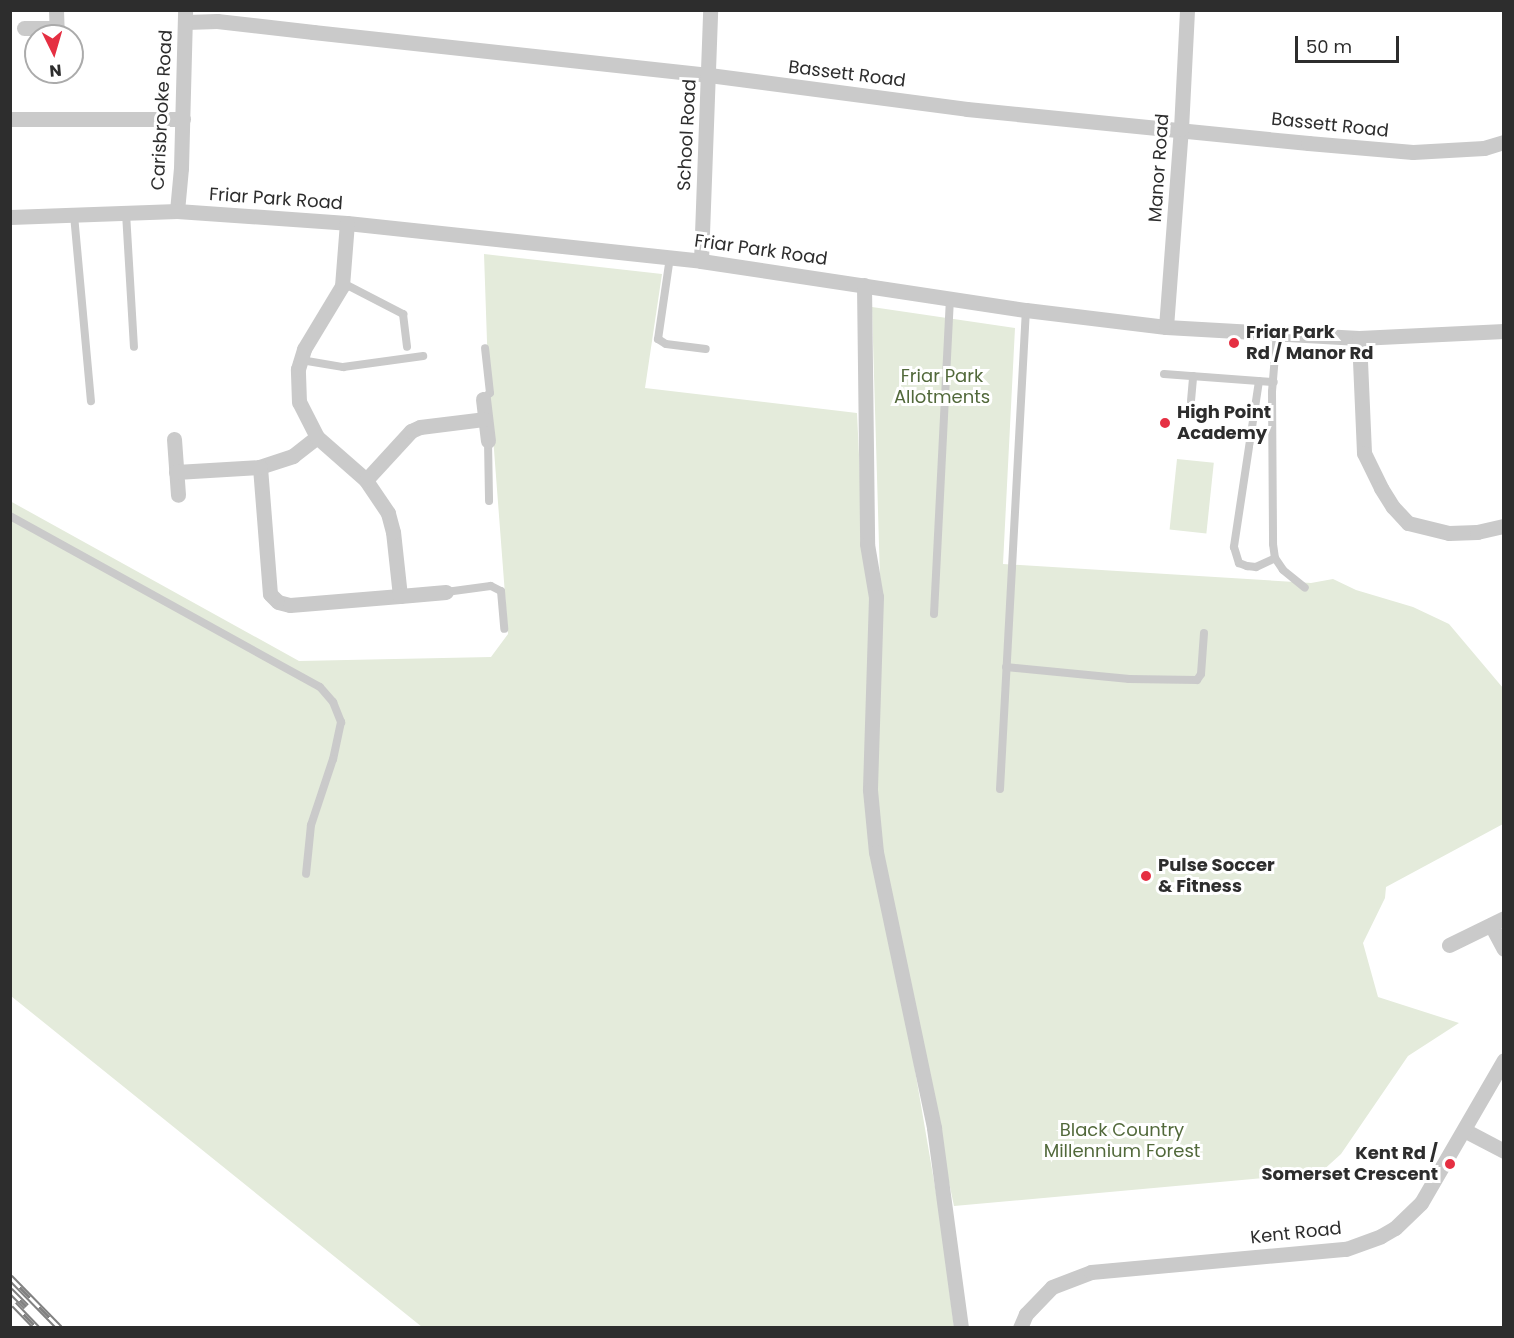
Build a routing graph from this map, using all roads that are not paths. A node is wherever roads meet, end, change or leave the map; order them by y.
1 (710, 10) edge
2 (1187, 10) edge
3 (185, 16) edge
4 (709, 75) junction
5 (10, 119) edge
6 (183, 119) junction
7 (1182, 129) junction
8 (1503, 142) edge
9 (177, 211) junction
10 (126, 213) junction
11 (74, 214) junction
12 (10, 217) edge
13 (347, 223) junction
14 (670, 257) junction
15 (701, 261) junction
16 (343, 283) junction
17 (864, 285) junction
18 (950, 298) junction
19 (1026, 310) junction
20 (1166, 327) junction
21 (1503, 331) edge
22 (1277, 332) junction
23 (1359, 338) junction
24 (134, 347) dead end
25 (407, 347) dead end
26 (485, 348) dead end
27 (706, 349) dead end
28 (423, 356) dead end
29 (301, 360) junction
30 (1164, 374) dead end
31 (1193, 376) junction
32 (1259, 381) junction
33 (1274, 382) junction
34 (483, 399) joint
35 (91, 401) dead end
36 (1191, 401) dead end
37 (484, 419) junction
38 (317, 436) junction
39 (174, 439) dead end
40 (488, 441) joint
41 (260, 467) junction
42 (176, 472) junction
43 (366, 480) junction
44 (178, 495) dead end
45 (489, 501) dead end
46 (10, 516) edge
47 (1503, 526) edge
48 (1275, 558) junction
49 (1305, 588) dead end
50 (446, 592) joint
51 (400, 596) junction
52 (934, 614) dead end
53 (504, 629) dead end
54 (1204, 633) dead end
55 (1006, 667) junction
56 (1000, 789) dead end
57 (306, 874) dead end
58 (1497, 921) edge
59 (1449, 945) dead end
60 (1503, 949) edge
61 (1503, 1060) edge
62 (1464, 1130) junction
63 (1503, 1151) edge
64 (961, 1328) edge
65 (1020, 1328) edge

1 - 4 street, School Road
2 - 7 street, Manor Road
3 - 4 street, Bassett Road
3 - 6 street, Carisbrooke Road
4 - 7 street, Bassett Road
4 - 15 street, School Road
5 - 6 street
6 - 9 street, Carisbrooke Road
7 - 8 street, Bassett Road
7 - 20 street, Manor Road
9 - 10 street, Friar Park Road
9 - 13 street, Friar Park Road
10 - 11 street, Friar Park Road
10 - 24 lane
11 - 12 street, Friar Park Road
11 - 35 lane
13 - 14 street, Friar Park Road
13 - 16 street
14 - 15 street, Friar Park Road
14 - 27 lane
15 - 17 street, Friar Park Road
16 - 25 lane
16 - 29 street
17 - 18 street, Friar Park Road
17 - 64 street
18 - 19 street, Friar Park Road
18 - 52 lane
19 - 20 street, Friar Park Road
19 - 55 lane
20 - 22 street, Friar Park Road
21 - 23 street, Friar Park Road
22 - 23 street, Friar Park Road
22 - 33 lane
23 - 47 street
26 - 34 lane
28 - 29 lane
29 - 38 street
30 - 31 lane
31 - 32 lane
31 - 36 lane
32 - 33 lane
32 - 48 lane
33 - 48 lane
34 - 37 street
37 - 40 street
37 - 43 street
38 - 41 street
38 - 43 street
39 - 42 street
40 - 45 lane
41 - 42 street
41 - 51 street
42 - 44 street
43 - 51 street
46 - 57 lane
48 - 49 lane
50 - 51 street
50 - 53 lane
54 - 55 lane
55 - 56 lane
58 - 59 street
58 - 60 street
61 - 62 street, Kent Road
62 - 63 street
62 - 65 street, Kent Road

